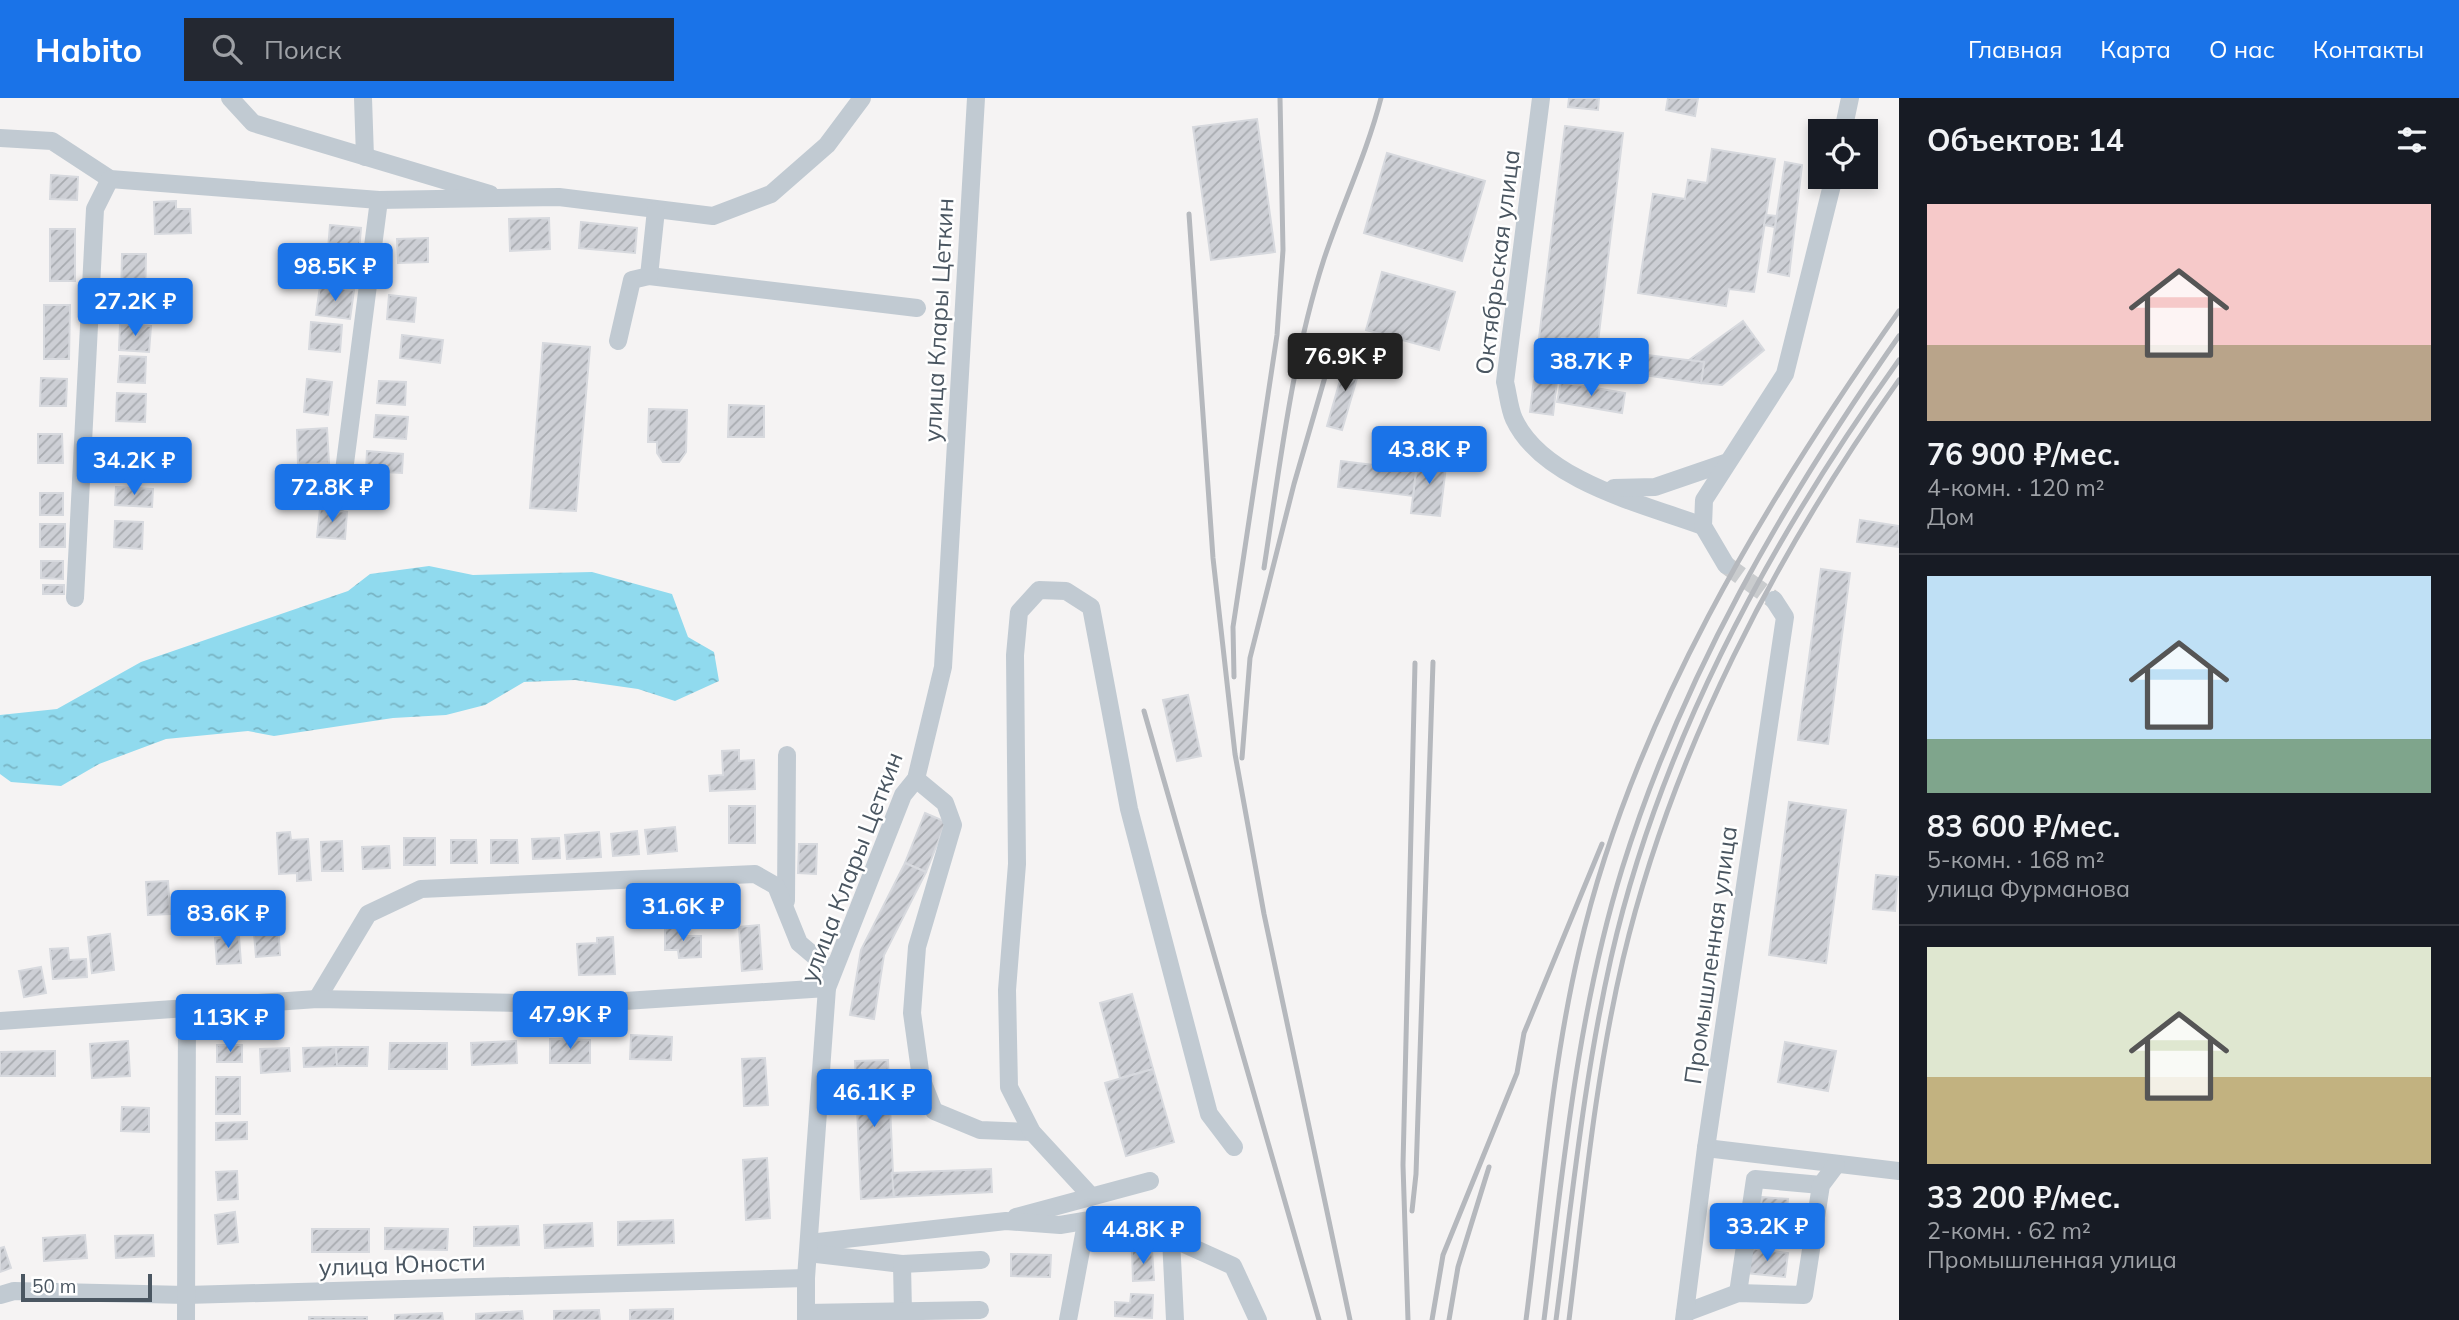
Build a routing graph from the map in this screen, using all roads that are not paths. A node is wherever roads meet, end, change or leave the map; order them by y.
1 (230, 98) edge
2 (363, 98) edge
3 (862, 98) edge
4 (976, 98) edge
5 (1541, 98) edge
6 (1850, 98) edge
7 (1846, 119) edge
8 (0, 138) edge
9 (365, 157) junction
10 (110, 179) junction
11 (1831, 189) edge
12 (379, 200) junction
13 (510, 200) junction
14 (656, 210) junction
15 (649, 275) junction
16 (917, 308) dead end
17 (618, 341) dead end
18 (1725, 463) junction
19 (1587, 483) junction
20 (340, 502) dead end
21 (1703, 526) junction
22 (1726, 565) tunnel mouth
23 (75, 598) dead end
24 (1774, 600) tunnel mouth
25 (787, 755) dead end
26 (916, 779) junction
27 (786, 908) junction
28 (830, 979) junction
29 (317, 999) junction
30 (187, 1006) junction
31 (0, 1021) edge
32 (1032, 1132) junction
33 (1234, 1147) dead end
34 (1706, 1148) junction
35 (1836, 1165) junction
36 (1899, 1171) edge
37 (1150, 1181) dead end
38 (1821, 1185) junction
39 (1091, 1196) junction
40 (1106, 1216) junction
41 (1006, 1221) junction
42 (1171, 1238) junction
43 (809, 1248) junction
44 (981, 1260) dead end
45 (902, 1264) junction
46 (806, 1278) junction
47 (1738, 1293) junction
48 (0, 1295) edge
49 (186, 1295) junction
50 (980, 1310) dead end
51 (908, 1315) edge
52 (806, 1317) edge
53 (1684, 1317) edge
54 (186, 1320) edge
55 (1068, 1320) edge
56 (1175, 1320) edge
57 (1258, 1320) edge

1 - 9 street
2 - 9 street
3 - 14 street
4 - 26 street, улица Клары Цеткин
5 - 19 street, Октябрьская улица
6 - 7 street
8 - 10 street
9 - 13 street
10 - 12 street
10 - 23 street
11 - 18 street
12 - 13 street
12 - 20 street
13 - 14 street
14 - 15 street
15 - 16 street
15 - 17 street
18 - 19 street
18 - 21 street
19 - 21 street, Октябрьская улица
21 - 22 street
24 - 34 street, Промышленная улица
25 - 27 street
26 - 28 street, улица Клары Цеткин
26 - 32 street
27 - 28 street
27 - 29 street
28 - 29 street
28 - 43 street, улица Клары Цеткин
29 - 30 street
30 - 31 street
30 - 49 street
32 - 33 street
32 - 39 street
34 - 35 street
34 - 53 street, Промышленная улица
35 - 36 street
35 - 38 street
37 - 39 street
38 - 47 street
38 - 47 street
39 - 41 street
40 - 41 street
40 - 42 street
40 - 55 street
41 - 43 street
42 - 56 street
42 - 57 street
43 - 45 street
43 - 46 street, улица Клары Цеткин
44 - 45 street
45 - 51 street
46 - 49 street, улица Юности
46 - 52 street, улица Клары Цеткин
47 - 53 street
48 - 49 street, улица Юности
49 - 54 street
50 - 51 street
51 - 52 street

